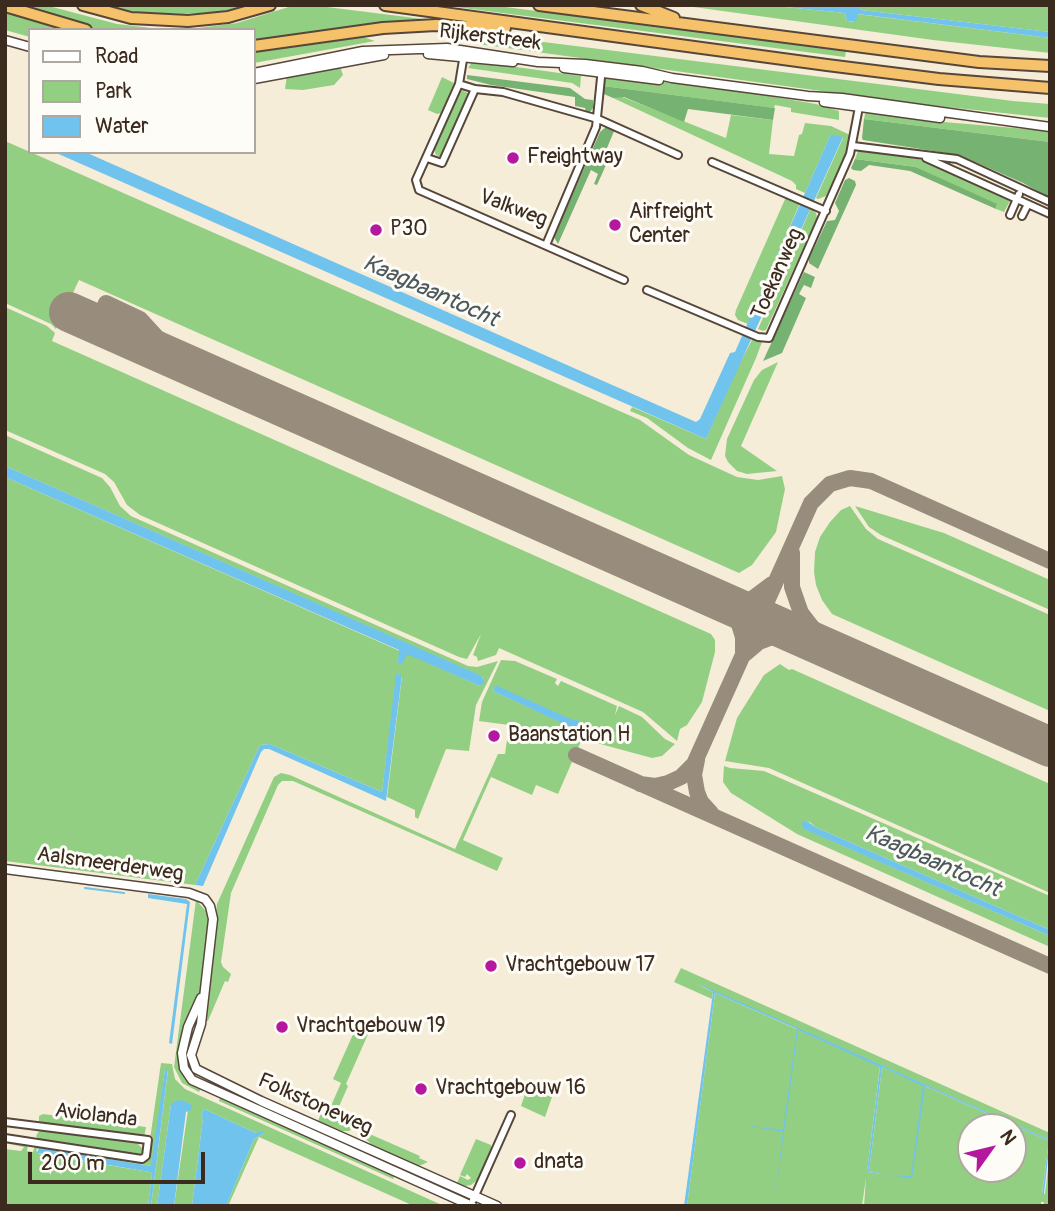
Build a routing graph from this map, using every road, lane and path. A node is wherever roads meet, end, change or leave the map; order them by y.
1 (83, 5) edge
2 (385, 5) edge
3 (539, 5) edge
4 (641, 5) edge
5 (5, 6) edge
6 (268, 6) edge
7 (689, 24) junction
8 (79, 28) edge
9 (553, 29) junction
10 (5, 40) edge
11 (28, 46) edge
12 (256, 46) edge
13 (464, 53) junction
14 (1050, 66) edge
15 (602, 70) junction
16 (256, 73) edge
17 (256, 79) edge
18 (459, 84) junction
19 (1050, 88) edge
20 (475, 89) junction
21 (859, 104) junction
22 (598, 119) junction
23 (1050, 127) edge
24 (853, 146) junction
25 (678, 155) dead end
26 (914, 155) junction
27 (427, 158) junction
28 (712, 162) dead end
29 (1021, 189) junction
30 (1018, 198) junction
31 (1050, 202) edge
32 (1028, 204) junction
33 (826, 211) junction
34 (1050, 214) edge
35 (1010, 215) dead end
36 (1022, 216) dead end
37 (546, 245) junction
38 (624, 280) dead end
39 (647, 290) dead end
40 (5, 869) edge
41 (209, 903) joint
42 (204, 988) junction
43 (511, 1115) dead end
44 (5, 1122) edge
45 (28, 1125) junction
46 (5, 1138) edge
47 (26, 1140) junction
48 (475, 1196) junction
49 (472, 1206) edge
50 (497, 1206) edge

1 - 6 highway
2 - 9 highway
3 - 7 highway
4 - 7 highway
5 - 8 highway
7 - 14 highway
9 - 12 highway
9 - 19 highway
10 - 11 street
13 - 15 street, Rijkerstreek
13 - 16 street, Rijkerstreek
13 - 17 street, Rijkerstreek
13 - 18 street
15 - 21 street, Rijkerstreek
15 - 22 street, Valkweg
18 - 20 street
18 - 27 street
20 - 22 street
20 - 27 street
21 - 23 street, Rijkerstreek
21 - 24 street, Toekanweg
22 - 25 street
22 - 37 street, Valkweg
24 - 26 street
24 - 33 street, Toekanweg
26 - 29 street
26 - 30 street
27 - 37 street, Valkweg
28 - 33 street
29 - 30 street
29 - 31 street
30 - 32 street
30 - 35 street
32 - 34 street
32 - 36 street
33 - 39 street, Toekanweg
37 - 38 street
40 - 41 street, Aalsmeerderweg
41 - 42 street, Folkstoneweg
42 - 48 street, Folkstoneweg
42 - 49 street, Folkstoneweg
43 - 48 street
44 - 45 street, Aviolanda
45 - 47 street, Aviolanda
45 - 47 street, Aviolanda
46 - 47 street, Aviolanda
48 - 49 street
48 - 50 street, Folkstoneweg

